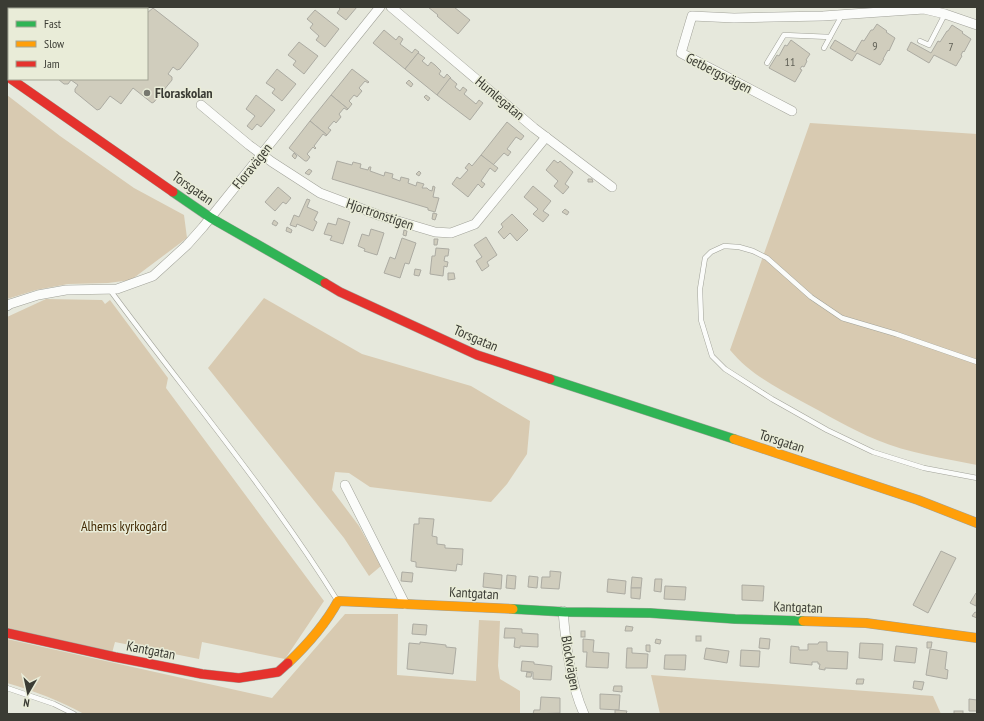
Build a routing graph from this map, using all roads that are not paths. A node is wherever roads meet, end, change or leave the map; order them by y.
1 (380, 7) edge
2 (391, 7) edge
3 (874, 10) edge
4 (945, 14) junction
5 (842, 15) junction
6 (977, 25) edge
7 (830, 37) junction
8 (920, 41) dead end
9 (824, 48) dead end
10 (767, 63) dead end
11 (12, 80) edge
12 (201, 104) dead end
13 (792, 111) dead end
14 (546, 137) junction
15 (262, 154) junction
16 (612, 186) dead end
17 (210, 218) junction
18 (110, 290) junction
19 (7, 306) edge
20 (977, 362) edge
21 (977, 478) edge
22 (345, 485) dead end
23 (977, 523) edge
24 (338, 601) junction
25 (405, 604) junction
26 (563, 611) junction
27 (7, 633) edge
28 (977, 638) edge
29 (7, 688) edge
30 (74, 714) edge
31 (584, 714) edge

1 - 15 street, Floravägen
2 - 14 street, Humlegatan
3 - 4 street, Getbergsvägen
3 - 5 street, Getbergsvägen
4 - 6 street, Getbergsvägen
4 - 8 lane
5 - 7 lane
5 - 13 street, Getbergsvägen
7 - 9 lane
7 - 10 lane
11 - 17 main road, Torsgatan
12 - 15 street, Hjortronstigen
14 - 15 street, Hjortronstigen
14 - 16 street, Humlegatan
15 - 17 street, Floravägen
17 - 18 street, Floravägen
17 - 23 main road, Torsgatan
18 - 19 street, Floravägen
18 - 24 lane
20 - 21 lane
22 - 25 street
24 - 25 main road, Kantgatan
24 - 27 main road, Kantgatan
25 - 26 main road, Kantgatan
26 - 28 main road, Kantgatan
26 - 31 street, Blockvägen
29 - 30 lane

